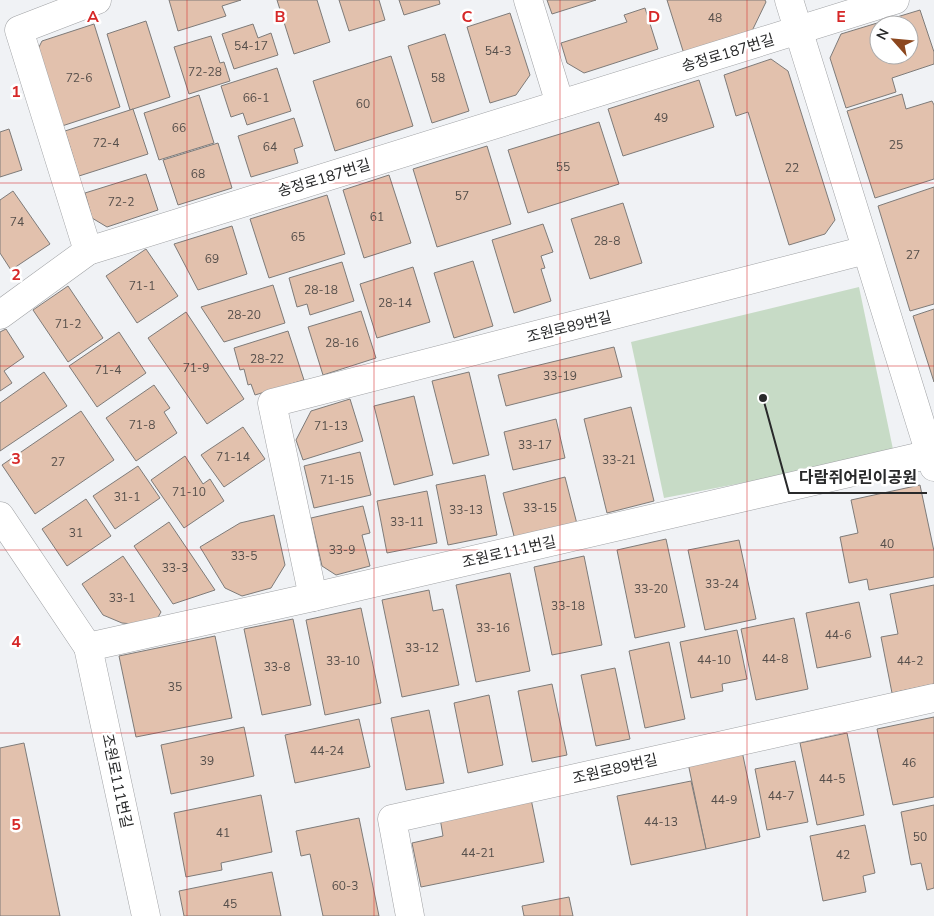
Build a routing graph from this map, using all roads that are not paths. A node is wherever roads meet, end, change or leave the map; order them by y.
1 (97, 0) edge
2 (528, 0) edge
3 (789, 0) edge
4 (895, 0) edge
5 (798, 31) junction
6 (560, 104) junction
7 (866, 250) junction
8 (88, 251) junction
9 (0, 314) edge
10 (932, 461) edge
11 (0, 516) edge
12 (313, 597) junction
13 (88, 647) junction
14 (934, 698) edge
15 (146, 916) edge
16 (410, 916) edge

1 - 8 street
2 - 6 street
3 - 5 street
4 - 5 street, 송정로187번길
5 - 6 street, 송정로187번길
5 - 7 street
6 - 8 street, 송정로187번길
7 - 10 street
7 - 12 street, 조원로89번길
8 - 9 street, 송정로187번길
10 - 12 street, 조원로111번길
11 - 13 street, 조원로111번길
12 - 13 street, 조원로111번길
13 - 15 street, 조원로111번길
14 - 16 street, 조원로89번길

